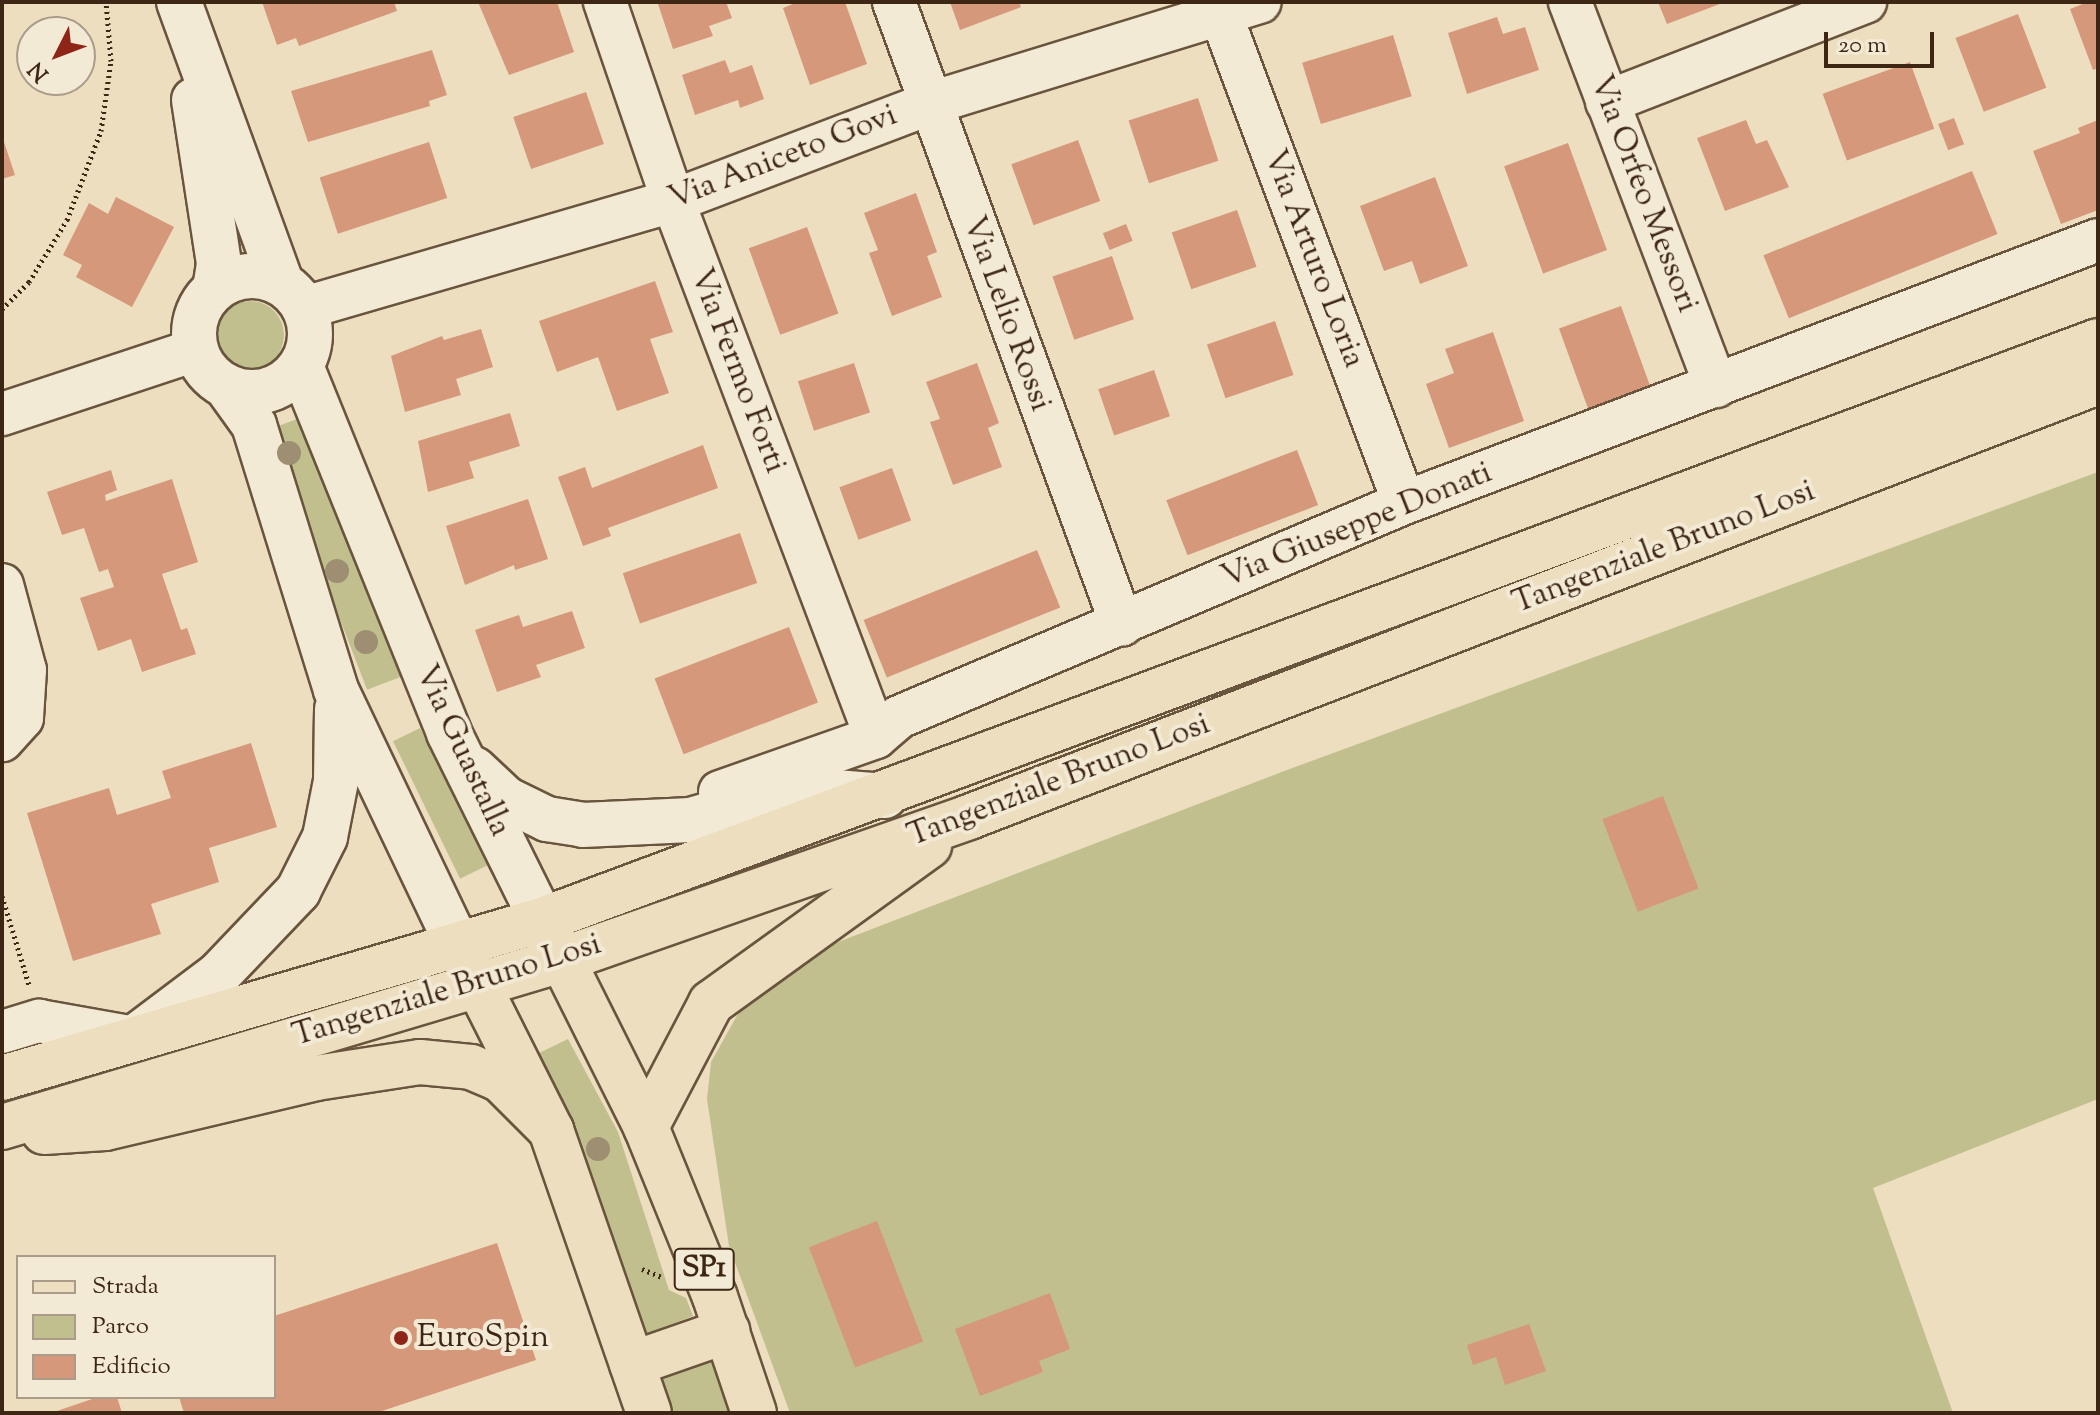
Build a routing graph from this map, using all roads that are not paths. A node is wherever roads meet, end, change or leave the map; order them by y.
1 (605, 2) edge
2 (894, 2) edge
3 (1260, 2) edge
4 (1570, 2) edge
5 (1865, 2) edge
6 (180, 4) edge
7 (1221, 15) junction
8 (1607, 102) junction
9 (928, 104) junction
10 (673, 201) junction
11 (2098, 240) edge
12 (215, 288) junction
13 (292, 296) junction
14 (2098, 341) edge
15 (195, 350) junction
16 (301, 366) junction
17 (2098, 382) edge
18 (226, 386) junction
19 (1716, 386) junction
20 (2, 414) edge
21 (1404, 503) junction
22 (2, 585) edge
23 (1122, 625) junction
24 (336, 690) junction
25 (449, 733) junction
26 (876, 737) junction
27 (2, 740) edge
28 (885, 796) junction
29 (969, 817) junction
30 (623, 826) junction
31 (542, 920) junction
32 (457, 944) junction
33 (561, 960) junction
34 (477, 982) junction
35 (20, 1027) edge
36 (134, 1038) junction
37 (2, 1078) edge
38 (2, 1127) edge
39 (646, 1127) junction
40 (551, 1130) junction
41 (2, 1134) edge
42 (721, 1314) junction
43 (632, 1364) junction
44 (649, 1413) edge
45 (754, 1413) edge

1 - 10 street, Via Fermo Forti
2 - 9 street, Via Lelio Rossi
3 - 7 street, Via Aniceto Govi
4 - 8 street, Via Orfeo Messori
5 - 8 street
6 - 12 street
6 - 13 street
7 - 9 street, Via Aniceto Govi
7 - 21 street, Via Arturo Loria
8 - 19 street, Via Orfeo Messori
9 - 10 street, Via Aniceto Govi
9 - 23 street, Via Lelio Rossi
10 - 13 street, Via Aniceto Govi
10 - 26 street, Via Fermo Forti
11 - 19 street, Via Giuseppe Donati
12 - 13 street
12 - 15 street
13 - 16 street
14 - 28 main road, Tangenziale Bruno Losi
15 - 18 street
15 - 20 street
16 - 18 street
16 - 25 street, Via Guastalla / SP1
17 - 29 main road, Tangenziale Bruno Losi
18 - 24 street
19 - 21 street, Via Giuseppe Donati
21 - 23 street, Via Giuseppe Donati
22 - 27 street
23 - 26 street, Via Giuseppe Donati
24 - 32 street
24 - 36 street
25 - 30 street
25 - 31 street, Via Guastalla / SP1
26 - 30 street, Via Giuseppe Donati
28 - 30 street
28 - 31 main road, Tangenziale Bruno Losi
29 - 33 main road, Tangenziale Bruno Losi
29 - 39 main road
31 - 32 main road, Tangenziale Bruno Losi
31 - 33 main road, Via Guastalla / SP1
32 - 34 main road
32 - 36 main road, Tangenziale Bruno Losi
33 - 34 main road, Tangenziale Bruno Losi
33 - 39 main road, Via Guastalla / SP1
34 - 38 main road, Tangenziale Bruno Losi
34 - 40 main road
35 - 36 street
36 - 37 main road, Tangenziale Bruno Losi
39 - 42 main road, Via Guastalla / SP1
40 - 41 main road
40 - 43 main road
42 - 43 main road
42 - 45 main road, Via Guastalla / SP1
43 - 44 main road

